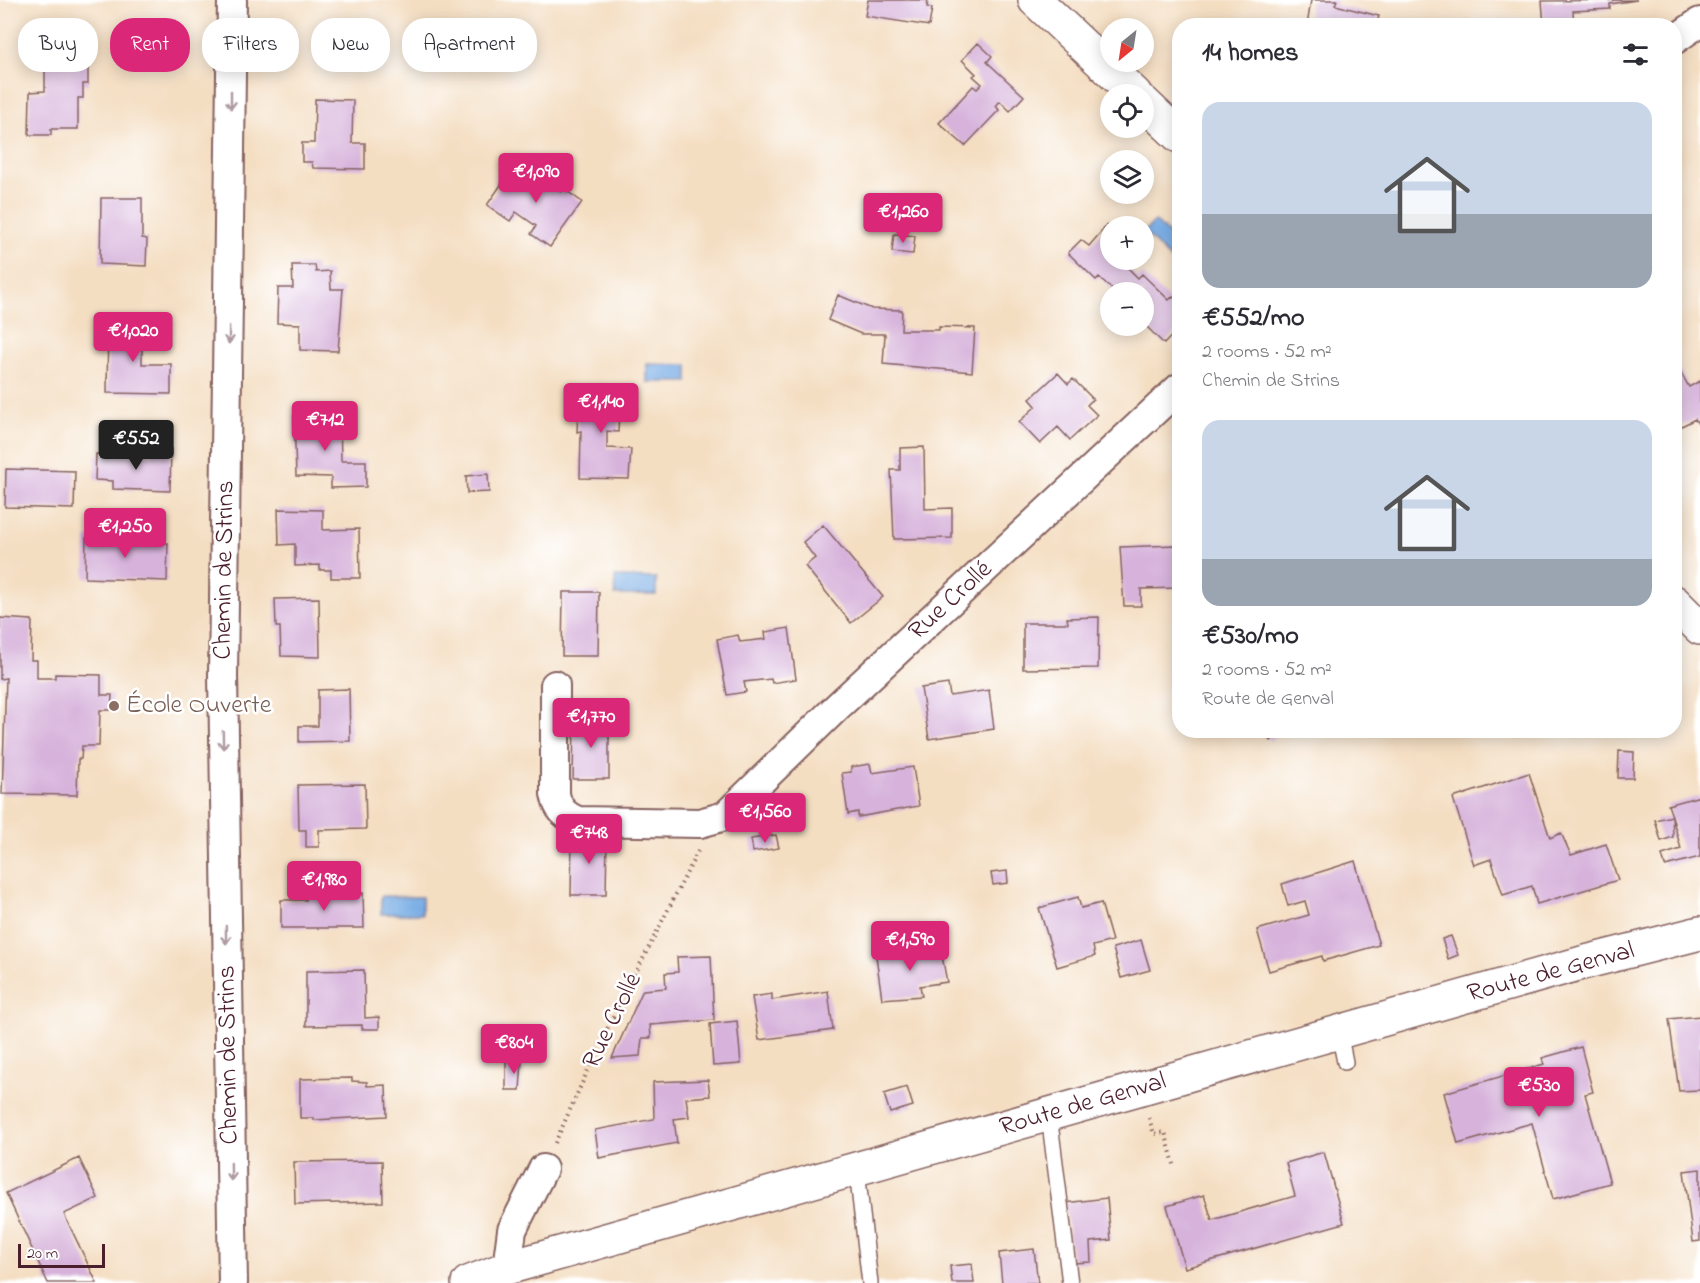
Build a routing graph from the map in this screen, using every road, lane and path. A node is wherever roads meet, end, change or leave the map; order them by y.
1 (232, 0) edge
2 (1035, 0) edge
3 (1700, 22) edge
4 (1682, 34) edge
5 (1124, 84) edge
6 (1154, 112) edge
7 (1172, 129) edge
8 (1172, 395) edge
9 (1682, 610) edge
10 (1700, 628) edge
11 (555, 685) dead end
12 (725, 816) junction
13 (1700, 933) edge
14 (1141, 1089) junction
15 (1049, 1115) junction
16 (1175, 1168) dead end
17 (543, 1169) joint
18 (856, 1171) junction
19 (507, 1268) junction
20 (233, 1283) edge
21 (468, 1283) edge
22 (870, 1283) edge
23 (1070, 1283) edge

1 -> 20 street, Chemin de Strins
2 - 5 main road
3 - 4 street
6 - 7 main road
8 - 12 street, Rue Crollé
9 - 10 main road
11 - 12 street
12 - 17 path, Rue Crollé
13 - 14 main road, Route de Genval
14 - 15 main road, Route de Genval
14 - 16 path
15 - 18 main road, Route de Genval
15 - 23 lane
17 - 19 street
18 - 19 main road, Route de Genval
18 - 22 lane
19 - 21 main road, Route de Genval

